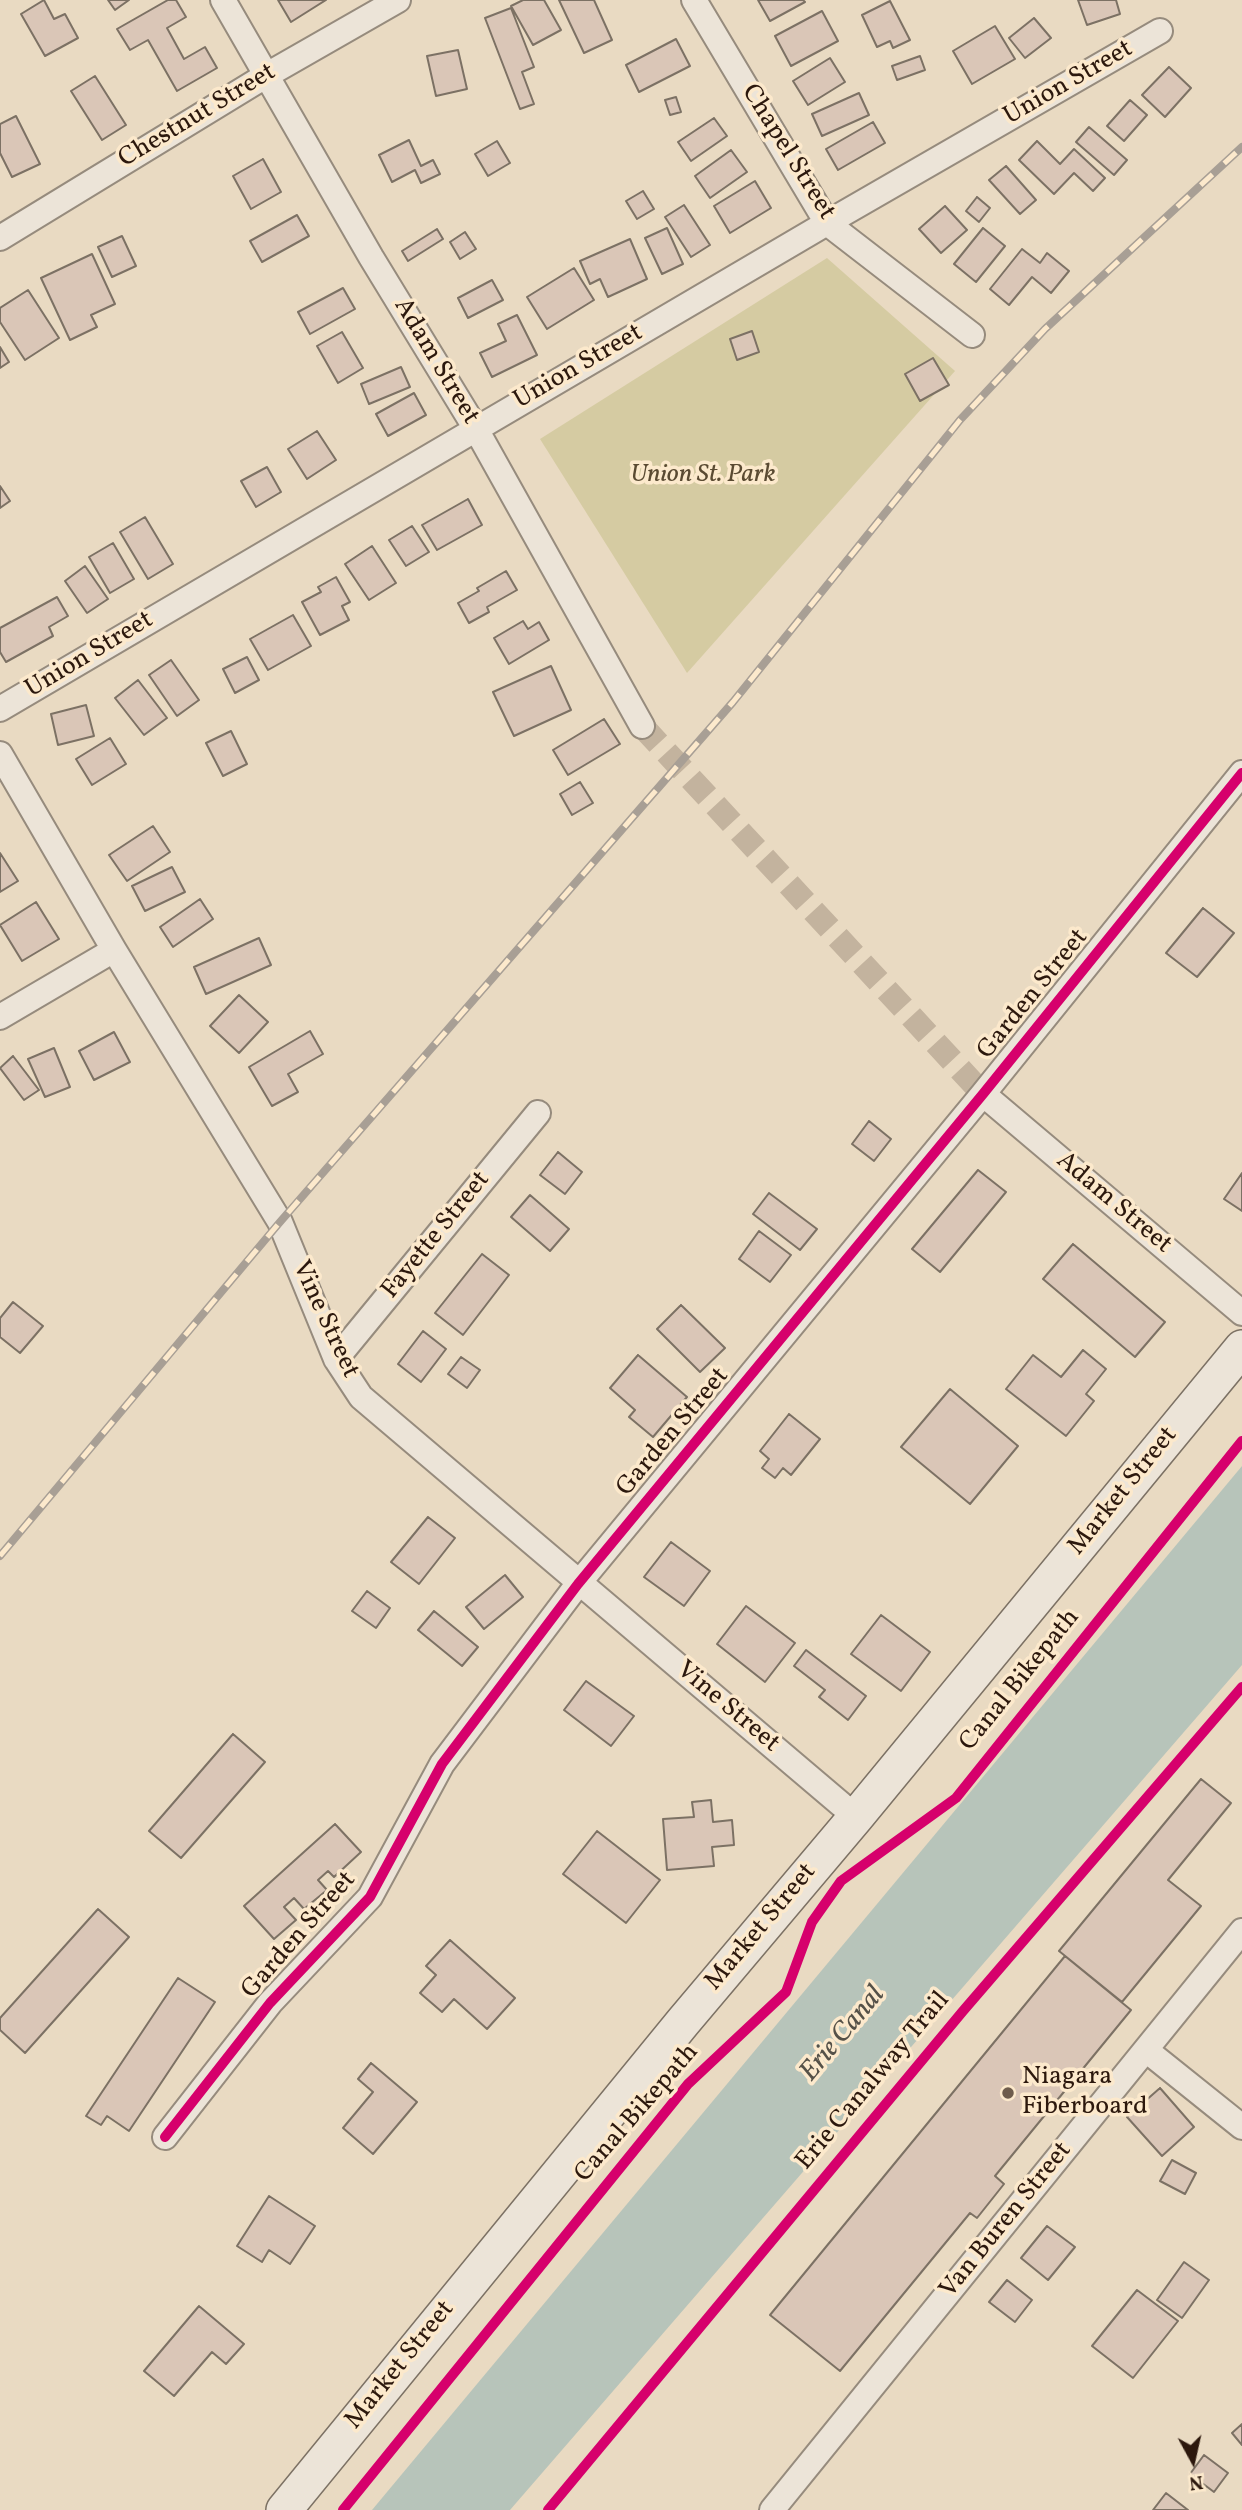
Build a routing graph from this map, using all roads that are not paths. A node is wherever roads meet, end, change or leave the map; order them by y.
1 (223, 0) edge
2 (398, 0) edge
3 (694, 0) edge
4 (1160, 31) dead end
5 (267, 75) junction
6 (827, 223) junction
7 (0, 238) edge
8 (972, 335) dead end
9 (476, 429) junction
10 (0, 709) edge
11 (642, 726) tunnel mouth
12 (0, 754) edge
13 (1242, 773) edge
14 (114, 950) junction
15 (0, 1017) edge
16 (984, 1094) junction
17 (538, 1113) dead end
18 (1242, 1313) edge
19 (1242, 1348) edge
20 (336, 1359) junction
21 (578, 1584) junction
22 (856, 1817) junction
23 (1242, 1931) edge
24 (1146, 2050) junction
25 (1242, 2127) edge
26 (165, 2137) dead end
27 (284, 2510) edge
28 (772, 2510) edge

1 - 5 street, Adam Street
2 - 5 street, Chestnut Street
3 - 6 street, Chapel Street
4 - 6 street, Union Street
5 - 7 street, Chestnut Street
5 - 9 street, Adam Street
6 - 8 street, Chapel Street
6 - 9 street, Union Street
9 - 10 street, Union Street
9 - 11 street, Adam Street
12 - 14 street, Vine Street
13 - 16 street, Garden Street
14 - 15 street
14 - 20 street, Vine Street
16 - 18 street, Adam Street
16 - 21 street, Garden Street
17 - 20 street, Fayette Street
19 - 22 street, Market Street
20 - 21 street, Vine Street
21 - 22 street, Vine Street
21 - 26 street, Garden Street
22 - 27 street, Market Street
23 - 24 street, Van Buren Street
24 - 25 street
24 - 28 street, Van Buren Street

